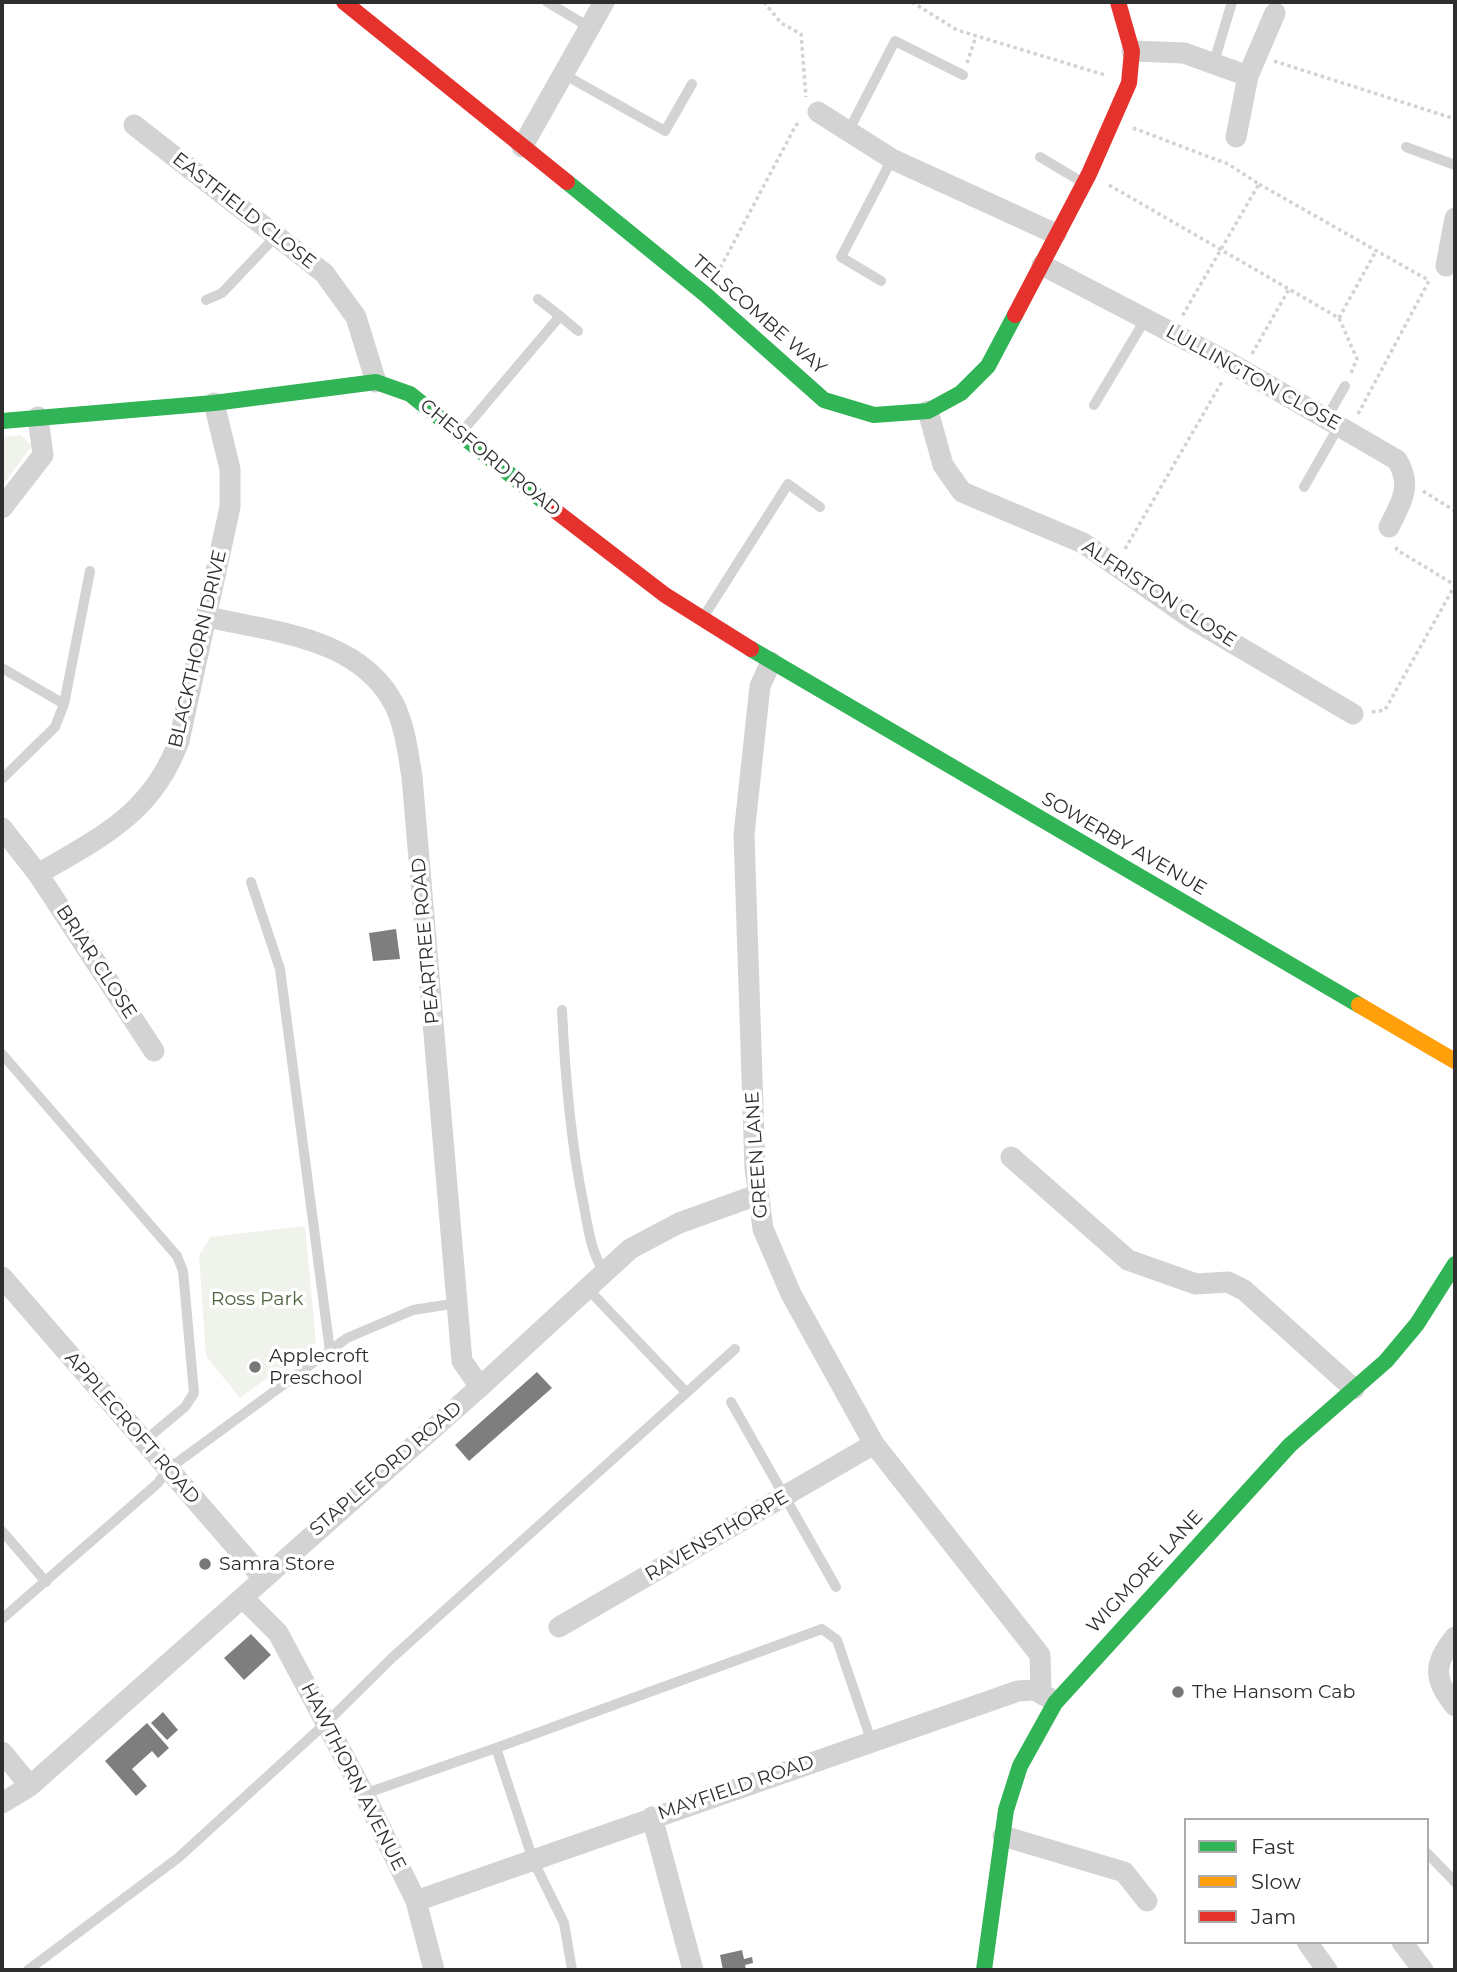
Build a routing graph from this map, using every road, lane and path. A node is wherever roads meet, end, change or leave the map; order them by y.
1 (344, 2) edge
2 (547, 2) edge
3 (604, 2) edge
4 (764, 2) edge
5 (912, 2) edge
6 (1118, 2) edge
7 (1232, 2) edge
8 (1275, 13) dead end
9 (589, 27) junction
10 (976, 36) junction
11 (1132, 51) junction
12 (1258, 57) junction
13 (1214, 62) junction
14 (565, 75) junction
15 (963, 75) joint
16 (1248, 76) junction
17 (1129, 83) junction
18 (692, 84) dead end
19 (818, 112) junction
20 (1455, 119) edge
21 (1115, 121) junction
22 (134, 125) dead end
23 (849, 130) junction
24 (1236, 137) dead end
25 (522, 146) junction
26 (1406, 147) dead end
27 (1040, 157) dead end
28 (892, 159) junction
29 (1455, 165) edge
30 (1087, 179) junction
31 (1259, 184) junction
32 (1455, 218) edge
33 (1056, 234) junction
34 (276, 236) junction
35 (1221, 250) junction
36 (1376, 251) junction
37 (1042, 265) junction
38 (1446, 267) joint
39 (1428, 280) junction
40 (881, 281) dead end
41 (1289, 289) junction
42 (706, 295) junction
43 (538, 299) dead end
44 (206, 300) dead end
45 (560, 316) junction
46 (1146, 318) junction
47 (1339, 318) junction
48 (578, 331) dead end
49 (1172, 333) junction
50 (1237, 368) junction
51 (376, 382) junction
52 (1345, 386) joint
53 (214, 403) junction
54 (1094, 405) dead end
55 (928, 411) junction
56 (38, 417) junction
57 (2, 421) edge
58 (1338, 425) junction
59 (459, 435) junction
60 (1406, 481) junction
61 (1304, 486) dead end
62 (820, 507) dead end
63 (2, 508) edge
64 (1455, 511) edge
65 (1389, 527) joint
66 (1115, 566) junction
67 (90, 571) dead end
68 (208, 617) junction
69 (703, 618) junction
70 (771, 662) junction
71 (2, 668) edge
72 (64, 704) junction
73 (1353, 714) joint
74 (2, 779) edge
75 (2, 828) edge
76 (38, 874) junction
77 (251, 882) dead end
78 (562, 1010) dead end
79 (154, 1051) dead end
80 (2, 1054) edge
81 (1455, 1061) edge
82 (1011, 1157) dead end
83 (757, 1195) junction
84 (1455, 1264) edge
85 (604, 1272) junction
86 (2, 1276) edge
87 (587, 1288) junction
88 (458, 1303) junction
89 (735, 1349) dead end
90 (330, 1350) junction
91 (480, 1387) junction
92 (1354, 1389) junction
93 (685, 1391) junction
94 (731, 1402) dead end
95 (143, 1442) junction
96 (874, 1444) junction
97 (167, 1470) junction
98 (786, 1496) junction
99 (2, 1531) edge
100 (263, 1578) junction
101 (46, 1582) junction
102 (836, 1587) dead end
103 (243, 1598) junction
104 (2, 1619) edge
105 (559, 1627) dead end
106 (1455, 1637) edge
107 (1048, 1698) junction
108 (1455, 1706) edge
109 (326, 1723) junction
110 (871, 1741) junction
111 (496, 1748) junction
112 (2, 1752) edge
113 (30, 1786) junction
114 (364, 1794) junction
115 (2, 1803) edge
116 (652, 1817) junction
117 (1003, 1836) junction
118 (1429, 1855) edge
119 (533, 1860) junction
120 (1455, 1882) edge
121 (416, 1901) junction
122 (1147, 1901) dead end
123 (1308, 1944) edge
124 (1404, 1944) edge
125 (28, 1970) edge
126 (434, 1970) edge
127 (572, 1970) edge
128 (693, 1970) edge
129 (984, 1970) edge
130 (1327, 1970) edge
131 (1423, 1970) edge

1 - 25 street, TELSCOMBE WAY
2 - 9 lane
3 - 9 street
4 - 19 path
5 - 10 path
6 - 11 street, TELSCOMBE WAY
7 - 13 lane
8 - 12 street
9 - 14 street
10 - 15 path
10 - 17 path
11 - 13 street
11 - 17 street, TELSCOMBE WAY
12 - 16 street
12 - 20 path
13 - 16 street
14 - 18 lane
14 - 25 street
15 - 23 lane
16 - 24 street
17 - 21 street, TELSCOMBE WAY
19 - 23 street
19 - 42 path
21 - 30 street, TELSCOMBE WAY
21 - 31 path
22 - 34 street, EASTFIELD CLOSE
23 - 28 street
25 - 42 street, TELSCOMBE WAY
26 - 29 lane
27 - 30 lane
28 - 33 street
28 - 40 lane
30 - 33 street, TELSCOMBE WAY
30 - 35 path
31 - 35 path
31 - 36 path
32 - 38 street
33 - 37 street, TELSCOMBE WAY
34 - 44 lane
34 - 51 street, EASTFIELD CLOSE
35 - 41 path
35 - 49 path
36 - 39 path
36 - 47 path
37 - 46 street, LULLINGTON CLOSE
37 - 55 street, TELSCOMBE WAY
38 - 39 path
39 - 58 path
41 - 47 path
41 - 50 path
42 - 55 street, TELSCOMBE WAY
43 - 45 lane
45 - 48 lane
45 - 59 lane
46 - 49 street, LULLINGTON CLOSE
46 - 54 lane
47 - 52 path
49 - 50 street, LULLINGTON CLOSE
50 - 58 street, LULLINGTON CLOSE
50 - 66 path
51 - 53 street, CHESFORD ROAD
51 - 59 street, CHESFORD ROAD
52 - 58 lane
53 - 56 street, CHESFORD ROAD
53 - 68 street, BLACKTHORN DRIVE
55 - 66 street, ALFRISTON CLOSE
56 - 57 street, CHESFORD ROAD
56 - 63 street
58 - 60 street, LULLINGTON CLOSE
58 - 61 lane
59 - 69 street, CHESFORD ROAD
60 - 64 path
60 - 65 street
62 - 69 lane
65 - 73 path
66 - 73 street, ALFRISTON CLOSE
67 - 72 lane
68 - 76 street, BLACKTHORN DRIVE
68 - 88 street, PEARTREE ROAD
69 - 70 street, CHESFORD ROAD
70 - 81 street, SOWERBY AVENUE
70 - 83 street, GREEN LANE
71 - 72 lane
72 - 74 lane
75 - 76 street, BRIAR CLOSE
76 - 79 street, BRIAR CLOSE
77 - 90 lane
78 - 85 lane
80 - 95 lane
82 - 92 street
83 - 85 street, STAPLEFORD ROAD
83 - 96 street, GREEN LANE
84 - 92 street, WIGMORE LANE
85 - 87 street, STAPLEFORD ROAD
86 - 95 street, APPLECROFT ROAD
87 - 91 street, STAPLEFORD ROAD
87 - 93 lane
88 - 90 lane
88 - 91 street, PEARTREE ROAD
89 - 93 lane
90 - 97 lane
91 - 100 street, STAPLEFORD ROAD
92 - 107 street, WIGMORE LANE
93 - 109 lane
94 - 98 lane
95 - 97 street, APPLECROFT ROAD
96 - 98 street, RAVENSTHORPE
96 - 107 street, GREEN LANE
97 - 100 street, APPLECROFT ROAD
97 - 101 lane
98 - 102 lane
98 - 105 street, RAVENSTHORPE
99 - 101 lane
100 - 103 street, STAPLEFORD ROAD
101 - 104 lane
103 - 109 street, HAWTHORN AVENUE
103 - 113 street, STAPLEFORD ROAD
106 - 108 street
107 - 110 street, MAYFIELD ROAD
107 - 117 street, WIGMORE LANE
109 - 114 street, HAWTHORN AVENUE
109 - 125 lane
110 - 111 lane
110 - 116 street, MAYFIELD ROAD
111 - 114 lane
111 - 119 lane
112 - 113 street
113 - 115 street, STAPLEFORD ROAD
114 - 121 street, HAWTHORN AVENUE
116 - 119 street, MAYFIELD ROAD
116 - 128 street
117 - 122 street
117 - 129 street, WIGMORE LANE
118 - 120 lane
119 - 121 street, MAYFIELD ROAD
119 - 127 lane
121 - 126 street, HAWTHORN AVENUE
123 - 130 street
124 - 131 street

